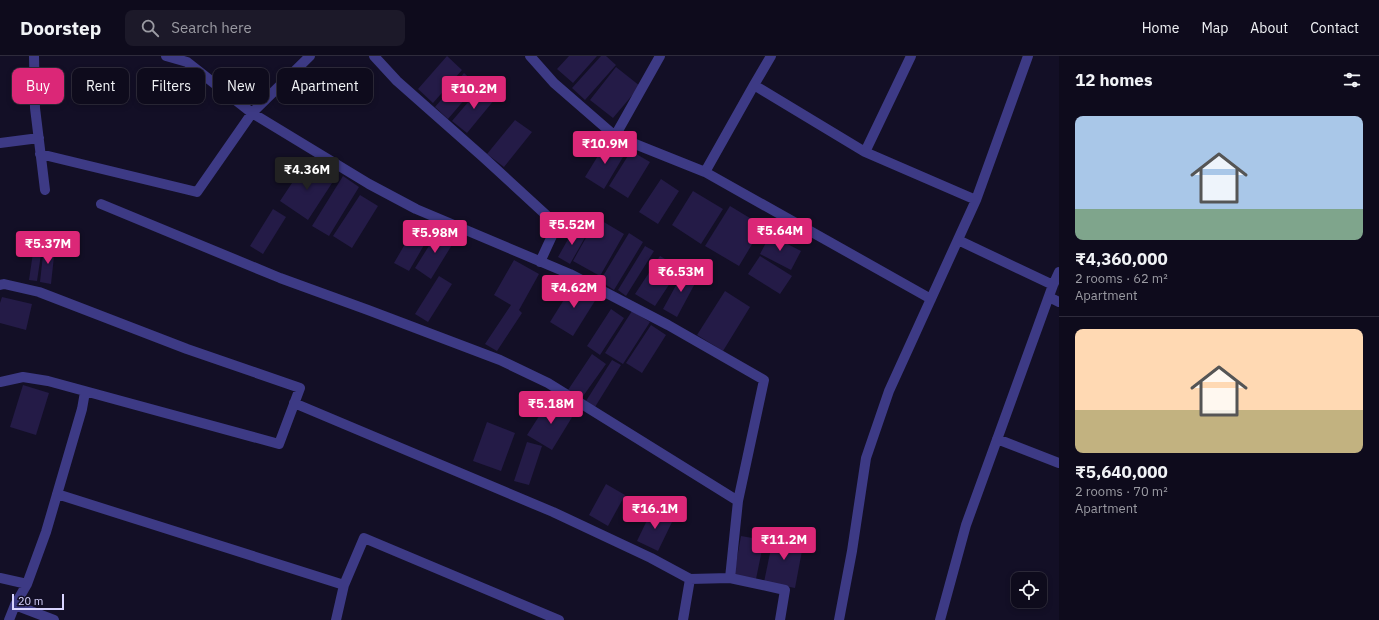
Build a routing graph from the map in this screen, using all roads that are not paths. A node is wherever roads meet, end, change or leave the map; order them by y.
1 (34, 56) edge
2 (166, 56) edge
3 (310, 56) edge
4 (374, 56) edge
5 (530, 56) edge
6 (660, 56) edge
7 (771, 56) edge
8 (912, 56) edge
9 (1028, 56) edge
10 (754, 85) junction
11 (252, 112) junction
12 (615, 136) junction
13 (39, 138) junction
14 (0, 143) edge
15 (865, 152) junction
16 (40, 154) junction
17 (705, 172) junction
18 (45, 190) dead end
19 (976, 200) junction
20 (101, 204) dead end
21 (958, 240) junction
22 (540, 262) junction
23 (1059, 272) edge
24 (0, 284) edge
25 (1053, 285) junction
26 (1048, 297) junction
27 (931, 299) junction
28 (1059, 302) edge
29 (0, 382) edge
30 (85, 392) junction
31 (294, 403) junction
32 (997, 439) junction
33 (1059, 463) edge
34 (57, 494) junction
35 (738, 501) junction
36 (0, 578) edge
37 (730, 578) junction
38 (690, 579) junction
39 (27, 584) junction
40 (344, 585) junction
41 (15, 605) junction
42 (9, 620) edge
43 (54, 620) edge
44 (336, 620) edge
45 (558, 620) edge
46 (683, 620) edge
47 (780, 620) edge
48 (839, 620) edge
49 (940, 620) edge

1 - 13 street
2 - 11 street
3 - 11 street
4 - 22 street
5 - 12 street
6 - 12 street
7 - 10 street
8 - 15 street
9 - 19 street
10 - 15 street
10 - 17 street
11 - 16 street
11 - 22 street
12 - 17 street
13 - 14 street
13 - 16 street
15 - 19 street
16 - 18 street
17 - 27 street
19 - 21 street
20 - 35 street
21 - 25 street
21 - 27 street
22 - 35 street
23 - 25 street
24 - 31 street
25 - 26 street
26 - 28 street
26 - 32 street
27 - 48 street
29 - 30 street
30 - 31 street
30 - 34 street
31 - 38 street
32 - 33 street
32 - 49 street
34 - 39 street
34 - 40 street
35 - 37 street
36 - 39 street
37 - 38 street
37 - 47 street
38 - 46 street
39 - 41 street
40 - 44 street
40 - 45 street
41 - 42 street
41 - 43 street

